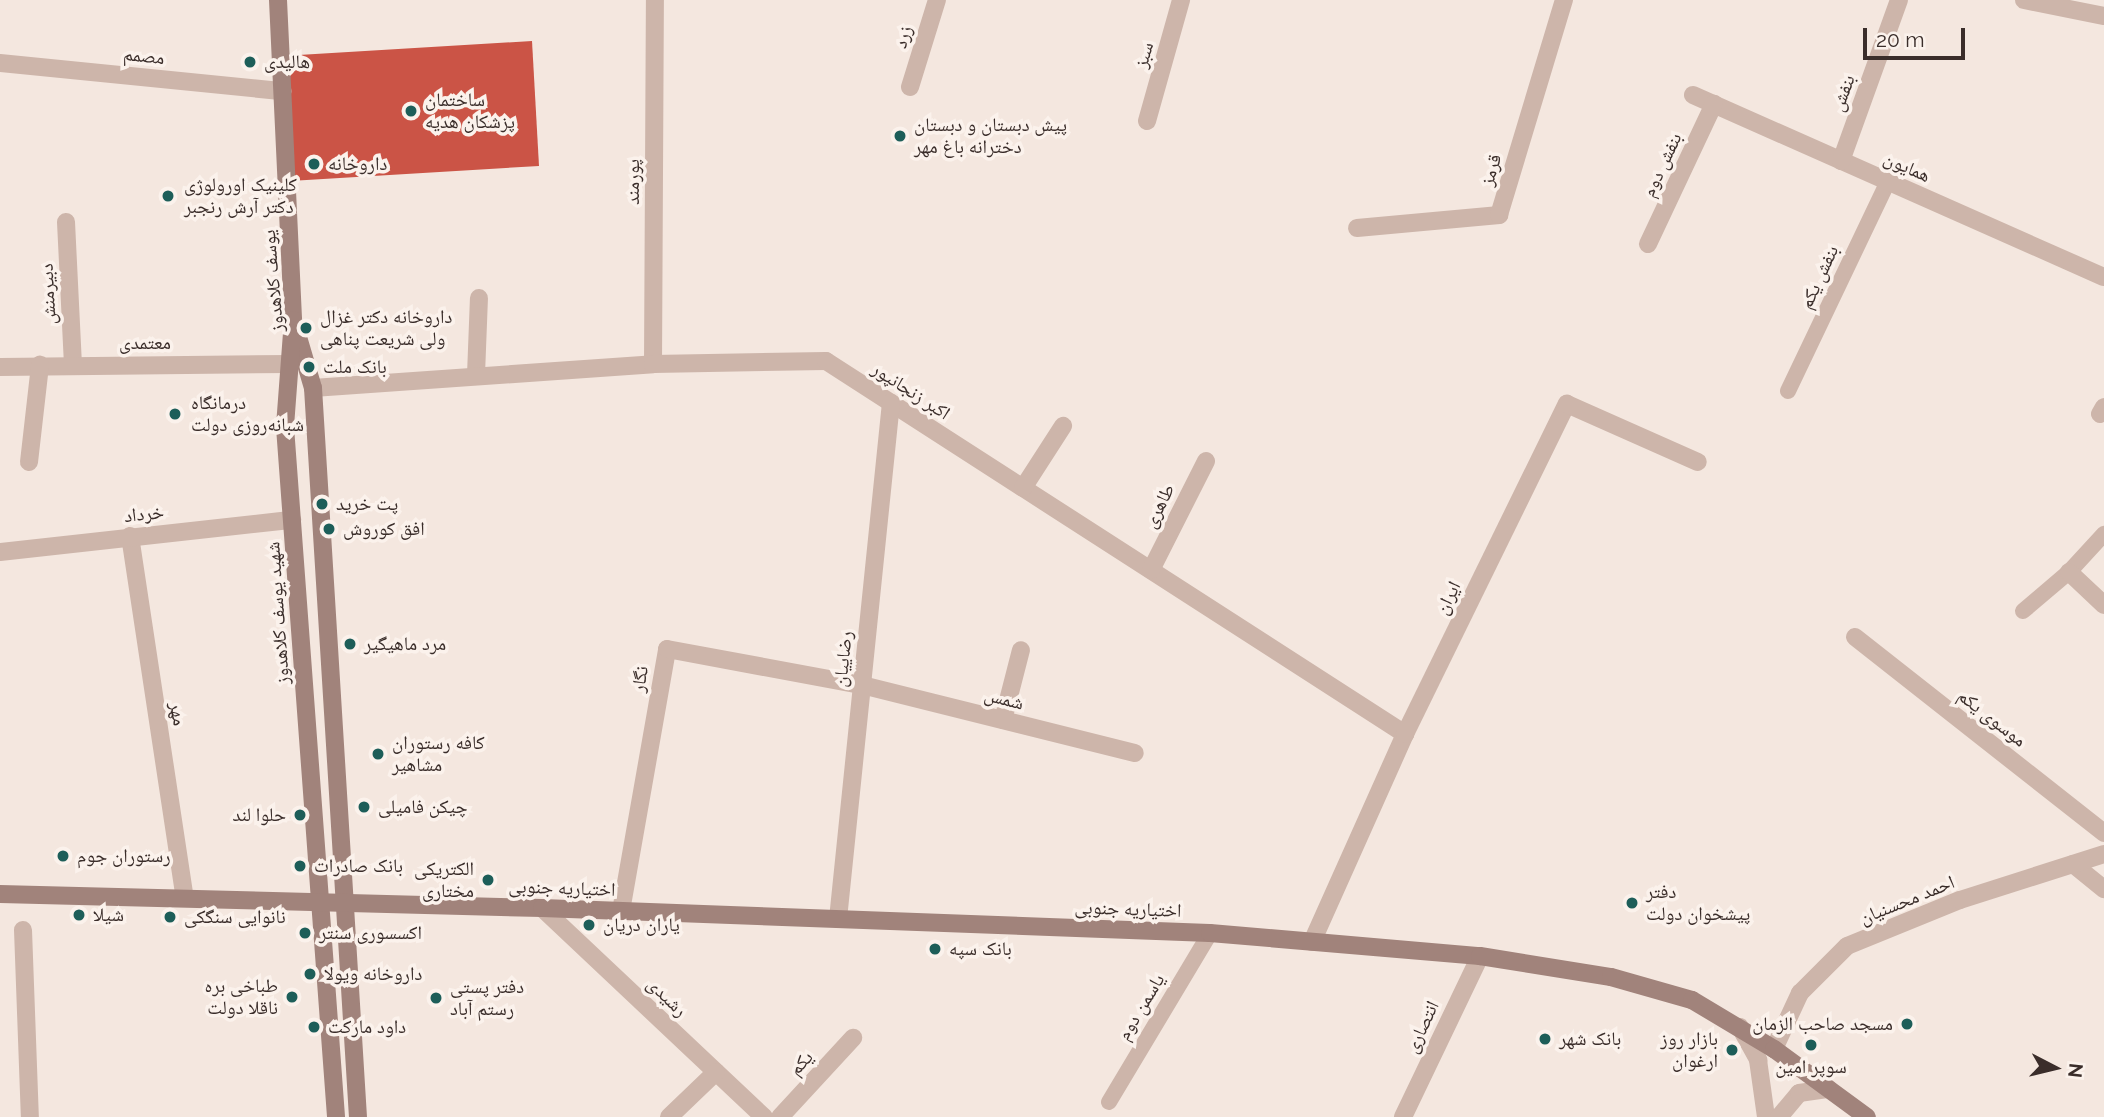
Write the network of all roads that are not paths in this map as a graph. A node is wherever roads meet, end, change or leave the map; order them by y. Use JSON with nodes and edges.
{"nodes":[{"id":1,"x":278,"y":0,"type":"edge"},
{"id":2,"x":654,"y":0,"type":"edge"},
{"id":3,"x":936,"y":0,"type":"edge"},
{"id":4,"x":1181,"y":0,"type":"edge"},
{"id":5,"x":1564,"y":0,"type":"edge"},
{"id":6,"x":1899,"y":0,"type":"edge"},
{"id":7,"x":2024,"y":0,"type":"edge"},
{"id":8,"x":2104,"y":16,"type":"edge"},
{"id":9,"x":0,"y":63,"type":"edge"},
{"id":10,"x":910,"y":87,"type":"dead end"},
{"id":11,"x":283,"y":92,"type":"junction"},
{"id":12,"x":1693,"y":95,"type":"dead end"},
{"id":13,"x":1714,"y":104,"type":"junction"},
{"id":14,"x":1147,"y":121,"type":"dead end"},
{"id":15,"x":1842,"y":161,"type":"junction"},
{"id":16,"x":1888,"y":181,"type":"junction"},
{"id":17,"x":66,"y":222,"type":"dead end"},
{"id":18,"x":1357,"y":228,"type":"dead end"},
{"id":19,"x":1648,"y":244,"type":"dead end"},
{"id":20,"x":2104,"y":277,"type":"edge"},
{"id":21,"x":479,"y":298,"type":"dead end"},
{"id":22,"x":293,"y":320,"type":"junction"},
{"id":23,"x":73,"y":364,"type":"junction"},
{"id":24,"x":290,"y":364,"type":"junction"},
{"id":25,"x":653,"y":364,"type":"junction"},
{"id":26,"x":40,"y":365,"type":"junction"},
{"id":27,"x":0,"y":367,"type":"edge"},
{"id":28,"x":476,"y":375,"type":"junction"},
{"id":29,"x":313,"y":388,"type":"junction"},
{"id":30,"x":1788,"y":391,"type":"dead end"},
{"id":31,"x":891,"y":403,"type":"junction"},
{"id":32,"x":1063,"y":426,"type":"dead end"},
{"id":33,"x":1206,"y":461,"type":"dead end"},
{"id":34,"x":29,"y":462,"type":"dead end"},
{"id":35,"x":1698,"y":462,"type":"dead end"},
{"id":36,"x":1023,"y":488,"type":"junction"},
{"id":37,"x":292,"y":520,"type":"junction"},
{"id":38,"x":2104,"y":534,"type":"edge"},
{"id":39,"x":130,"y":536,"type":"junction"},
{"id":40,"x":0,"y":552,"type":"edge"},
{"id":41,"x":1151,"y":570,"type":"junction"},
{"id":42,"x":2069,"y":572,"type":"junction"},
{"id":43,"x":2104,"y":605,"type":"edge"},
{"id":44,"x":2023,"y":611,"type":"dead end"},
{"id":45,"x":1855,"y":637,"type":"dead end"},
{"id":46,"x":1020,"y":650,"type":"dead end"},
{"id":47,"x":862,"y":685,"type":"junction"},
{"id":48,"x":1003,"y":720,"type":"junction"},
{"id":49,"x":1405,"y":734,"type":"junction"},
{"id":50,"x":1135,"y":753,"type":"dead end"},
{"id":51,"x":2104,"y":833,"type":"edge"},
{"id":52,"x":2104,"y":853,"type":"edge"},
{"id":53,"x":2073,"y":864,"type":"junction"},
{"id":54,"x":2104,"y":889,"type":"edge"},
{"id":55,"x":0,"y":894,"type":"edge"},
{"id":56,"x":185,"y":898,"type":"junction"},
{"id":57,"x":319,"y":904,"type":"junction"},
{"id":58,"x":348,"y":905,"type":"junction"},
{"id":59,"x":542,"y":908,"type":"junction"},
{"id":60,"x":621,"y":911,"type":"junction"},
{"id":61,"x":838,"y":919,"type":"junction"},
{"id":62,"x":23,"y":930,"type":"dead end"},
{"id":63,"x":1210,"y":933,"type":"junction"},
{"id":64,"x":1312,"y":942,"type":"junction"},
{"id":65,"x":1480,"y":956,"type":"junction"},
{"id":66,"x":1740,"y":1027,"type":"junction"},
{"id":67,"x":853,"y":1038,"type":"dead end"},
{"id":68,"x":1774,"y":1049,"type":"junction"},
{"id":69,"x":716,"y":1072,"type":"junction"},
{"id":70,"x":1829,"y":1089,"type":"junction"},
{"id":71,"x":1109,"y":1102,"type":"dead end"},
{"id":72,"x":30,"y":1117,"type":"edge"},
{"id":73,"x":336,"y":1117,"type":"edge"},
{"id":74,"x":358,"y":1117,"type":"edge"},
{"id":75,"x":670,"y":1117,"type":"edge"},
{"id":76,"x":764,"y":1117,"type":"edge"},
{"id":77,"x":780,"y":1117,"type":"edge"},
{"id":78,"x":1403,"y":1117,"type":"edge"},
{"id":79,"x":1766,"y":1117,"type":"edge"},
{"id":80,"x":1779,"y":1117,"type":"edge"},
{"id":81,"x":1867,"y":1117,"type":"edge"}],
"edges":[{"from":1,"to":11,"type":"main road","name":"یوسف کلاهدوز"},
{"from":2,"to":25,"type":"street","name":"پورمند"},
{"from":3,"to":10,"type":"street","name":"زرد"},
{"from":4,"to":14,"type":"street","name":"سبز"},
{"from":5,"to":18,"type":"street","name":"قرمز"},
{"from":6,"to":15,"type":"street","name":"بنفش"},
{"from":7,"to":8,"type":"street"},
{"from":9,"to":11,"type":"street","name":"مصمم"},
{"from":11,"to":22,"type":"main road","name":"یوسف کلاهدوز"},
{"from":12,"to":13,"type":"street","name":"همایون"},
{"from":13,"to":15,"type":"street","name":"همایون"},
{"from":13,"to":19,"type":"street","name":"بنفش دوم"},
{"from":15,"to":16,"type":"street","name":"همایون"},
{"from":16,"to":20,"type":"street","name":"همایون"},
{"from":16,"to":30,"type":"lane","name":"بنفش یکم"},
{"from":17,"to":23,"type":"street","name":"دبیرمنش"},
{"from":21,"to":28,"type":"street"},
{"from":22,"to":24,"type":"main road","name":"شهید یوسف کلاهدوز"},
{"from":22,"to":29,"type":"main road","name":"یوسف کلاهدوز"},
{"from":23,"to":24,"type":"street","name":"معتمدی"},
{"from":23,"to":26,"type":"street","name":"معتمدی"},
{"from":24,"to":37,"type":"main road","name":"شهید یوسف کلاهدوز"},
{"from":25,"to":28,"type":"street","name":"اکبر زنجانپور"},
{"from":25,"to":31,"type":"street","name":"اکبر زنجانپور"},
{"from":26,"to":27,"type":"street","name":"معتمدی"},
{"from":26,"to":34,"type":"street"},
{"from":28,"to":29,"type":"street","name":"اکبر زنجانپور"},
{"from":29,"to":58,"type":"main road"},
{"from":31,"to":36,"type":"street","name":"اکبر زنجانپور"},
{"from":31,"to":47,"type":"street","name":"رضاییان"},
{"from":32,"to":36,"type":"street"},
{"from":33,"to":41,"type":"street","name":"طاهری"},
{"from":35,"to":49,"type":"street","name":"ایران"},
{"from":36,"to":41,"type":"street","name":"اکبر زنجانپور"},
{"from":37,"to":39,"type":"street","name":"خرداد"},
{"from":37,"to":57,"type":"main road","name":"شهید یوسف کلاهدوز"},
{"from":38,"to":42,"type":"lane"},
{"from":39,"to":40,"type":"street","name":"خرداد"},
{"from":39,"to":56,"type":"street","name":"مهر"},
{"from":41,"to":49,"type":"street","name":"اکبر زنجانپور"},
{"from":42,"to":43,"type":"street"},
{"from":42,"to":44,"type":"lane"},
{"from":45,"to":51,"type":"street","name":"موسوی یکم"},
{"from":46,"to":48,"type":"street"},
{"from":47,"to":48,"type":"street","name":"شمس"},
{"from":47,"to":60,"type":"street","name":"نگار"},
{"from":47,"to":61,"type":"street","name":"رضاییان"},
{"from":48,"to":50,"type":"street","name":"شمس"},
{"from":49,"to":64,"type":"street","name":"ایران"},
{"from":52,"to":53,"type":"street","name":"احمد محسنیان"},
{"from":53,"to":54,"type":"street"},
{"from":53,"to":68,"type":"street","name":"احمد محسنیان"},
{"from":55,"to":56,"type":"main road"},
{"from":56,"to":57,"type":"main road"},
{"from":57,"to":58,"type":"main road","name":"اختیاریه جنوبی"},
{"from":57,"to":73,"type":"main road"},
{"from":58,"to":59,"type":"main road","name":"اختیاریه جنوبی"},
{"from":58,"to":74,"type":"main road"},
{"from":59,"to":60,"type":"main road","name":"اختیاریه جنوبی"},
{"from":59,"to":69,"type":"street","name":"رشیدی"},
{"from":60,"to":61,"type":"main road","name":"اختیاریه جنوبی"},
{"from":61,"to":63,"type":"main road","name":"اختیاریه جنوبی"},
{"from":62,"to":72,"type":"street"},
{"from":63,"to":64,"type":"main road","name":"اختیاریه جنوبی"},
{"from":63,"to":71,"type":"lane","name":"یاسمن دوم"},
{"from":64,"to":65,"type":"main road","name":"اختیاریه جنوبی"},
{"from":65,"to":66,"type":"main road","name":"اختیاریه جنوبی"},
{"from":65,"to":78,"type":"street","name":"انتصاری"},
{"from":66,"to":68,"type":"main road","name":"اختیاریه جنوبی"},
{"from":66,"to":79,"type":"street"},
{"from":67,"to":77,"type":"street","name":"یکم"},
{"from":68,"to":70,"type":"main road","name":"اختیاریه جنوبی"},
{"from":69,"to":75,"type":"street"},
{"from":69,"to":76,"type":"street","name":"رشیدی"},
{"from":70,"to":80,"type":"street"},
{"from":70,"to":81,"type":"main road","name":"اختیاریه جنوبی"}]}
